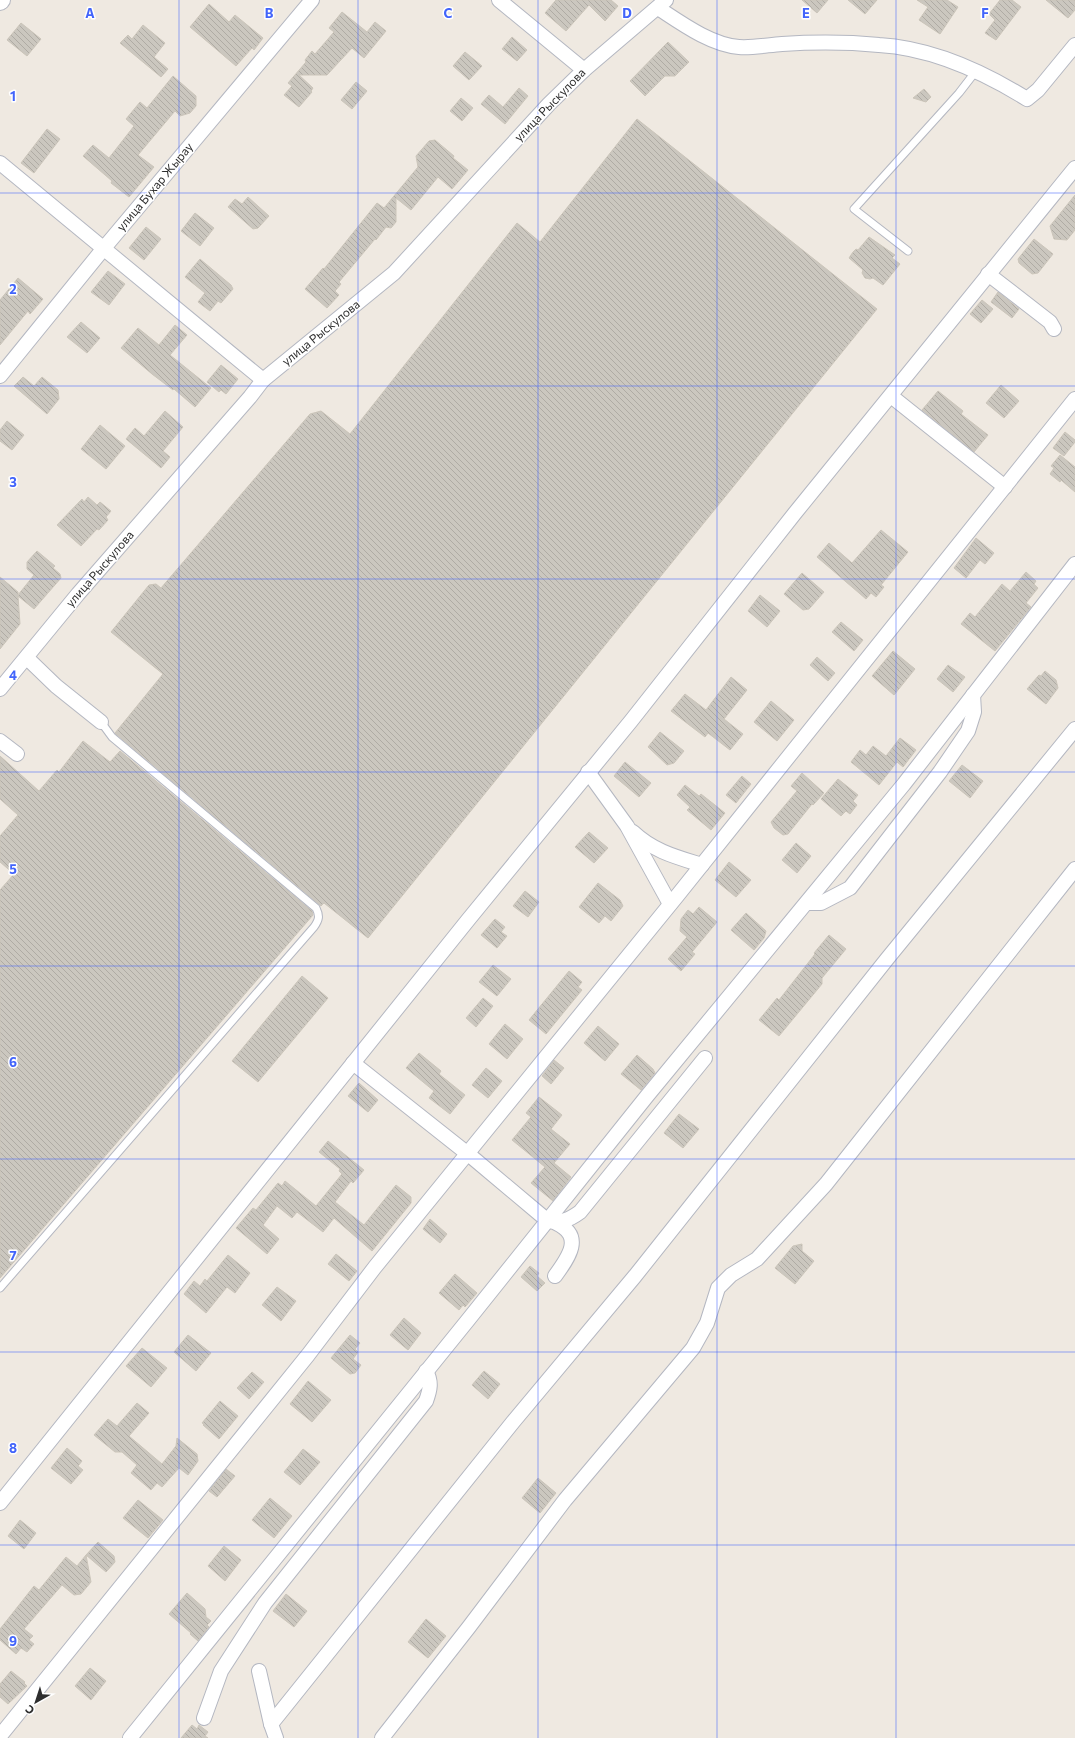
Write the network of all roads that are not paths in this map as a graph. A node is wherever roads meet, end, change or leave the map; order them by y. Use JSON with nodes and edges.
{"nodes":[{"id":1,"x":312,"y":0,"type":"edge"},
{"id":2,"x":499,"y":0,"type":"edge"},
{"id":3,"x":662,"y":4,"type":"edge"},
{"id":4,"x":1075,"y":45,"type":"edge"},
{"id":5,"x":584,"y":70,"type":"junction"},
{"id":6,"x":976,"y":72,"type":"junction"},
{"id":7,"x":0,"y":163,"type":"edge"},
{"id":8,"x":1075,"y":168,"type":"edge"},
{"id":9,"x":104,"y":248,"type":"junction"},
{"id":10,"x":908,"y":251,"type":"dead end"},
{"id":11,"x":988,"y":274,"type":"junction"},
{"id":12,"x":1054,"y":329,"type":"dead end"},
{"id":13,"x":0,"y":376,"type":"edge"},
{"id":14,"x":263,"y":380,"type":"junction"},
{"id":15,"x":891,"y":396,"type":"junction"},
{"id":16,"x":1075,"y":399,"type":"edge"},
{"id":17,"x":1005,"y":487,"type":"junction"},
{"id":18,"x":1075,"y":564,"type":"edge"},
{"id":19,"x":27,"y":658,"type":"junction"},
{"id":20,"x":0,"y":690,"type":"edge"},
{"id":21,"x":973,"y":695,"type":"junction"},
{"id":22,"x":101,"y":722,"type":"joint"},
{"id":23,"x":1075,"y":729,"type":"edge"},
{"id":24,"x":0,"y":741,"type":"edge"},
{"id":25,"x":17,"y":754,"type":"dead end"},
{"id":26,"x":588,"y":772,"type":"junction"},
{"id":27,"x":627,"y":826,"type":"junction"},
{"id":28,"x":702,"y":865,"type":"junction"},
{"id":29,"x":1075,"y":870,"type":"edge"},
{"id":30,"x":807,"y":903,"type":"junction"},
{"id":31,"x":670,"y":904,"type":"junction"},
{"id":32,"x":705,"y":1058,"type":"dead end"},
{"id":33,"x":353,"y":1063,"type":"junction"},
{"id":34,"x":467,"y":1154,"type":"junction"},
{"id":35,"x":552,"y":1222,"type":"junction"},
{"id":36,"x":555,"y":1276,"type":"dead end"},
{"id":37,"x":0,"y":1288,"type":"edge"},
{"id":38,"x":426,"y":1371,"type":"junction"},
{"id":39,"x":0,"y":1503,"type":"edge"},
{"id":40,"x":260,"y":1671,"type":"dead end"},
{"id":41,"x":204,"y":1718,"type":"dead end"},
{"id":42,"x":271,"y":1724,"type":"junction"},
{"id":43,"x":0,"y":1736,"type":"edge"},
{"id":44,"x":130,"y":1738,"type":"edge"},
{"id":45,"x":276,"y":1738,"type":"edge"},
{"id":46,"x":382,"y":1738,"type":"edge"}],
"edges":[{"from":1,"to":9,"type":"street","name":"улица Бухар Жырау"},
{"from":2,"to":5,"type":"street"},
{"from":3,"to":5,"type":"street","name":"улица Рыскулова"},
{"from":3,"to":6,"type":"street"},
{"from":4,"to":6,"type":"street"},
{"from":5,"to":14,"type":"street","name":"улица Рыскулова"},
{"from":6,"to":10,"type":"lane"},
{"from":7,"to":9,"type":"street"},
{"from":8,"to":11,"type":"street"},
{"from":9,"to":13,"type":"street","name":"улица Бухар Жырау"},
{"from":9,"to":14,"type":"street"},
{"from":11,"to":12,"type":"street"},
{"from":11,"to":15,"type":"street"},
{"from":14,"to":19,"type":"street","name":"улица Рыскулова"},
{"from":15,"to":17,"type":"street"},
{"from":15,"to":26,"type":"street"},
{"from":16,"to":17,"type":"street"},
{"from":17,"to":28,"type":"street"},
{"from":18,"to":21,"type":"street"},
{"from":19,"to":20,"type":"street","name":"улица Рыскулова"},
{"from":19,"to":22,"type":"street"},
{"from":21,"to":30,"type":"street"},
{"from":21,"to":30,"type":"street"},
{"from":22,"to":37,"type":"lane"},
{"from":23,"to":42,"type":"street"},
{"from":24,"to":25,"type":"street"},
{"from":26,"to":27,"type":"street"},
{"from":26,"to":33,"type":"street"},
{"from":27,"to":28,"type":"street"},
{"from":27,"to":31,"type":"street"},
{"from":28,"to":31,"type":"street"},
{"from":29,"to":46,"type":"street"},
{"from":30,"to":35,"type":"street"},
{"from":31,"to":34,"type":"street"},
{"from":32,"to":35,"type":"street"},
{"from":33,"to":34,"type":"street"},
{"from":33,"to":39,"type":"street"},
{"from":34,"to":35,"type":"street"},
{"from":34,"to":43,"type":"street"},
{"from":35,"to":36,"type":"street"},
{"from":35,"to":38,"type":"street"},
{"from":38,"to":41,"type":"street"},
{"from":38,"to":44,"type":"street"},
{"from":40,"to":42,"type":"street"},
{"from":42,"to":45,"type":"street"}]}
